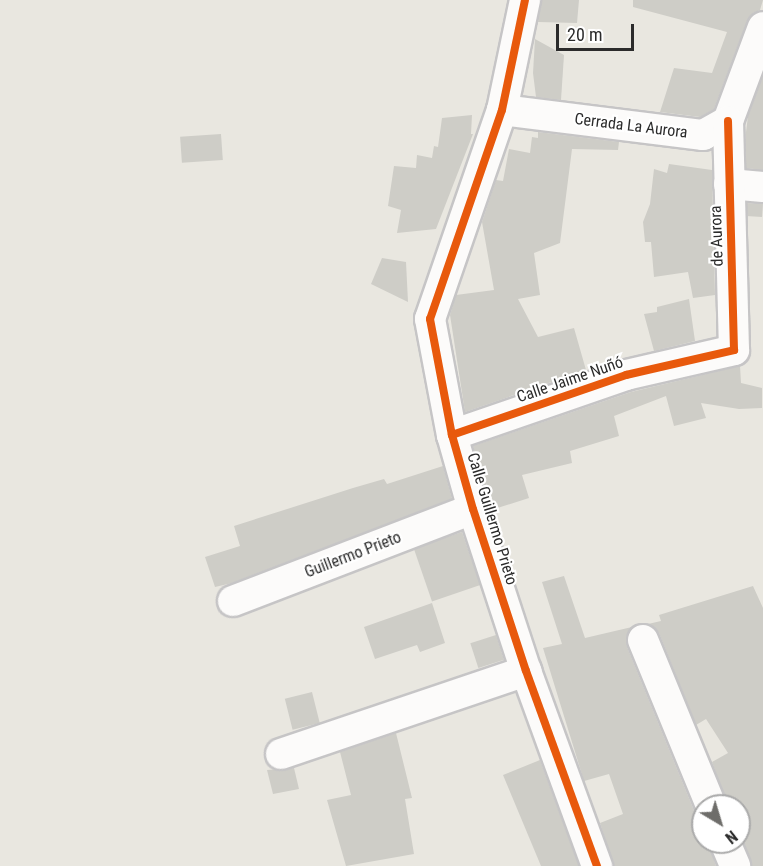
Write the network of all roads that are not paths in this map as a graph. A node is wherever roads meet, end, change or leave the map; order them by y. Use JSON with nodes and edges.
{"nodes":[{"id":1,"x":525,"y":0,"type":"edge"},
{"id":2,"x":763,"y":27,"type":"edge"},
{"id":3,"x":502,"y":110,"type":"junction"},
{"id":4,"x":728,"y":121,"type":"junction"},
{"id":5,"x":729,"y":184,"type":"junction"},
{"id":6,"x":763,"y":187,"type":"edge"},
{"id":7,"x":734,"y":350,"type":"joint"},
{"id":8,"x":452,"y":435,"type":"junction"},
{"id":9,"x":474,"y":509,"type":"junction"},
{"id":10,"x":233,"y":601,"type":"dead end"},
{"id":11,"x":643,"y":640,"type":"dead end"},
{"id":12,"x":526,"y":671,"type":"junction"},
{"id":13,"x":281,"y":754,"type":"dead end"},
{"id":14,"x":706,"y":794,"type":"edge"},
{"id":15,"x":597,"y":866,"type":"edge"}],
"edges":[{"from":1,"to":3,"type":"street","name":"Calle Guillermo Prieto"},
{"from":2,"to":4,"type":"street"},
{"from":3,"to":4,"type":"street","name":"Cerrada La Aurora"},
{"from":3,"to":8,"type":"street","name":"Calle Guillermo Prieto"},
{"from":4,"to":5,"type":"street","name":"de Aurora"},
{"from":5,"to":6,"type":"street"},
{"from":5,"to":7,"type":"street","name":"de Aurora"},
{"from":7,"to":8,"type":"street","name":"Calle Jaime Nuñó"},
{"from":8,"to":9,"type":"street","name":"Calle Guillermo Prieto"},
{"from":9,"to":10,"type":"street","name":"Guillermo Prieto"},
{"from":9,"to":12,"type":"street","name":"Calle Guillermo Prieto"},
{"from":11,"to":14,"type":"street"},
{"from":12,"to":13,"type":"street"},
{"from":12,"to":15,"type":"street","name":"Calle Guillermo Prieto"}]}
